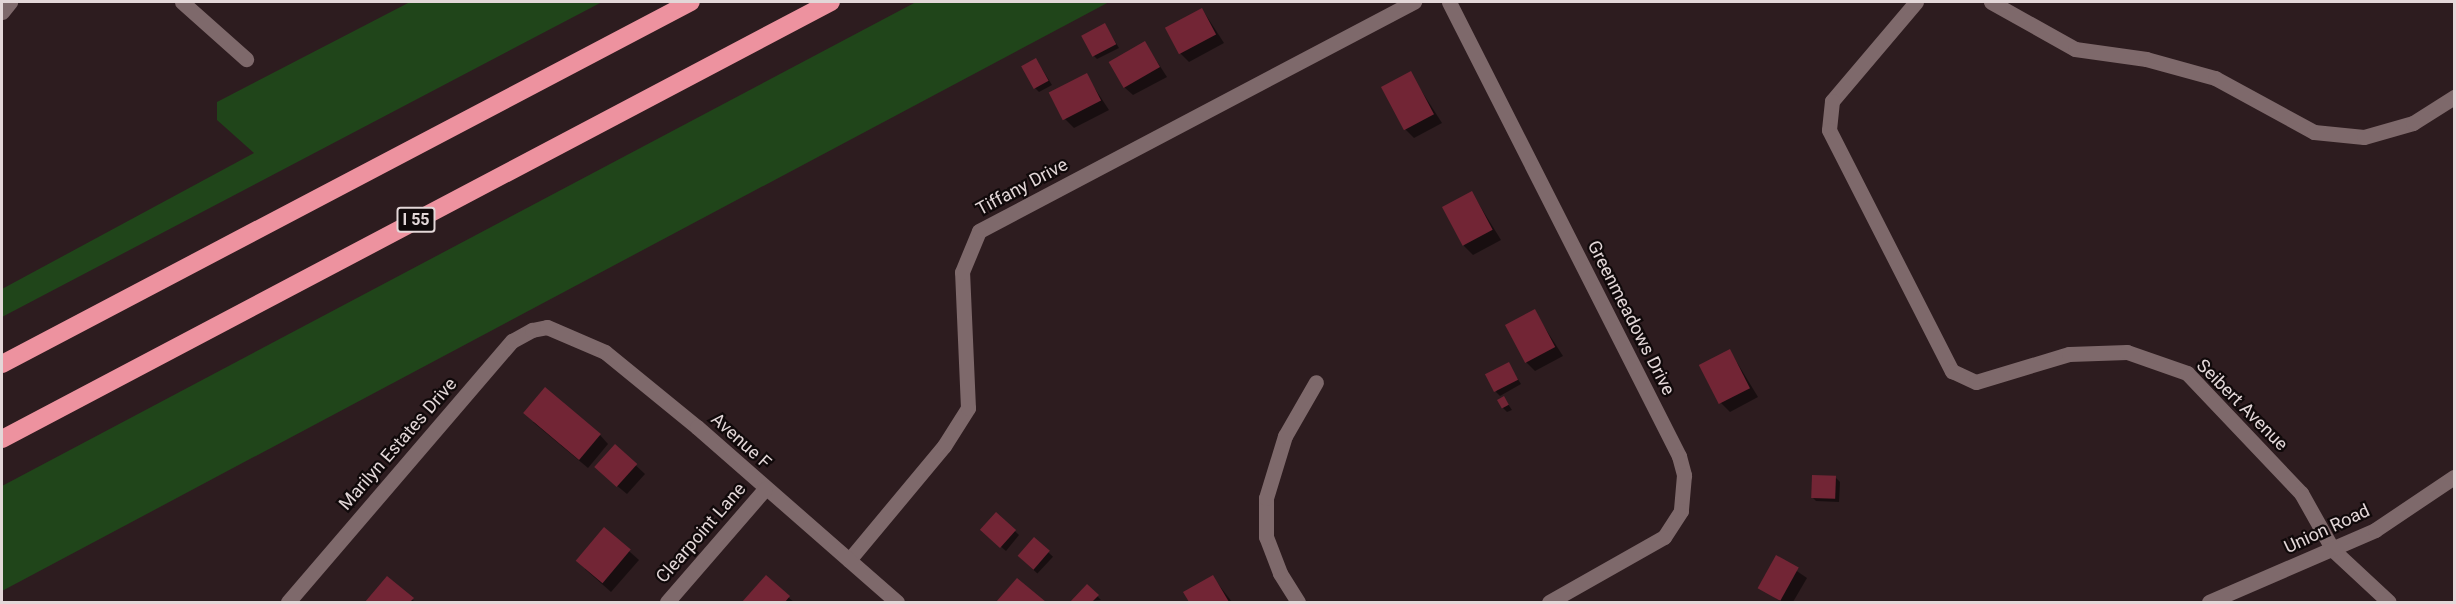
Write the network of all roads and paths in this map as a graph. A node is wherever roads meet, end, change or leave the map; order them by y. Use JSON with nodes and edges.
{"nodes":[{"id":1,"x":10,"y":2,"type":"edge"},
{"id":2,"x":182,"y":2,"type":"edge"},
{"id":3,"x":691,"y":2,"type":"edge"},
{"id":4,"x":831,"y":2,"type":"edge"},
{"id":5,"x":1414,"y":2,"type":"edge"},
{"id":6,"x":1449,"y":2,"type":"edge"},
{"id":7,"x":1916,"y":2,"type":"edge"},
{"id":8,"x":1991,"y":2,"type":"edge"},
{"id":9,"x":2,"y":12,"type":"edge"},
{"id":10,"x":246,"y":59,"type":"dead end"},
{"id":11,"x":2454,"y":97,"type":"edge"},
{"id":12,"x":547,"y":327,"type":"joint"},
{"id":13,"x":2,"y":364,"type":"edge"},
{"id":14,"x":1316,"y":382,"type":"dead end"},
{"id":15,"x":2,"y":439,"type":"edge"},
{"id":16,"x":2454,"y":477,"type":"edge"},
{"id":17,"x":765,"y":489,"type":"junction"},
{"id":18,"x":2333,"y":550,"type":"junction"},
{"id":19,"x":849,"y":561,"type":"junction"},
{"id":20,"x":288,"y":603,"type":"edge"},
{"id":21,"x":667,"y":603,"type":"edge"},
{"id":22,"x":897,"y":603,"type":"edge"},
{"id":23,"x":1298,"y":603,"type":"edge"},
{"id":24,"x":1549,"y":603,"type":"edge"},
{"id":25,"x":2209,"y":603,"type":"edge"},
{"id":26,"x":2389,"y":603,"type":"edge"}],
"edges":[{"from":1,"to":9,"type":"street"},
{"from":2,"to":10,"type":"street"},
{"from":3,"to":13,"type":"highway"},
{"from":4,"to":15,"type":"highway","number":"I 55"},
{"from":5,"to":19,"type":"street","name":"Tiffany Drive"},
{"from":6,"to":24,"type":"street","name":"Greenmeadows Drive"},
{"from":7,"to":18,"type":"street","name":"Seibert Avenue"},
{"from":8,"to":11,"type":"street"},
{"from":12,"to":17,"type":"street","name":"Avenue F"},
{"from":12,"to":20,"type":"street","name":"Marilyn Estates Drive"},
{"from":14,"to":23,"type":"street"},
{"from":16,"to":18,"type":"street","name":"Union Road"},
{"from":17,"to":19,"type":"street","name":"Avenue F"},
{"from":17,"to":21,"type":"street","name":"Clearpoint Lane"},
{"from":18,"to":25,"type":"street","name":"Union Road"},
{"from":18,"to":26,"type":"street","name":"Seibert Avenue"},
{"from":19,"to":22,"type":"street","name":"Avenue F"}]}
